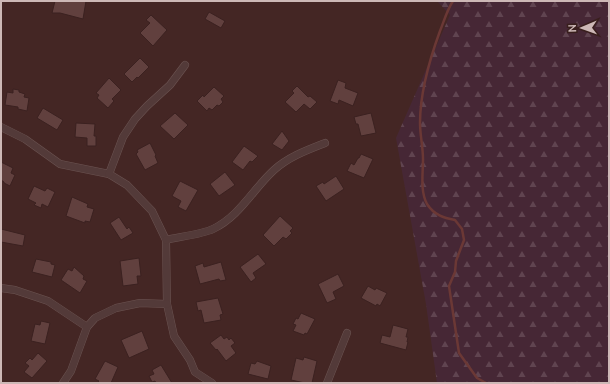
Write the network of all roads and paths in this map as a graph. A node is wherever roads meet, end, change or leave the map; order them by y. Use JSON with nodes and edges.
{"nodes":[{"id":1,"x":185,"y":64,"type":"dead end"},
{"id":2,"x":1,"y":127,"type":"edge"},
{"id":3,"x":325,"y":143,"type":"dead end"},
{"id":4,"x":109,"y":174,"type":"junction"},
{"id":5,"x":166,"y":240,"type":"junction"},
{"id":6,"x":1,"y":288,"type":"edge"},
{"id":7,"x":167,"y":304,"type":"junction"},
{"id":8,"x":87,"y":327,"type":"junction"},
{"id":9,"x":347,"y":333,"type":"dead end"},
{"id":10,"x":64,"y":383,"type":"edge"},
{"id":11,"x":212,"y":383,"type":"edge"},
{"id":12,"x":327,"y":383,"type":"edge"}],
"edges":[{"from":1,"to":4,"type":"street"},
{"from":2,"to":4,"type":"street"},
{"from":3,"to":5,"type":"street"},
{"from":4,"to":5,"type":"street"},
{"from":5,"to":7,"type":"street"},
{"from":6,"to":8,"type":"street"},
{"from":7,"to":8,"type":"street"},
{"from":7,"to":11,"type":"street"},
{"from":8,"to":10,"type":"street"},
{"from":9,"to":12,"type":"street"}]}
